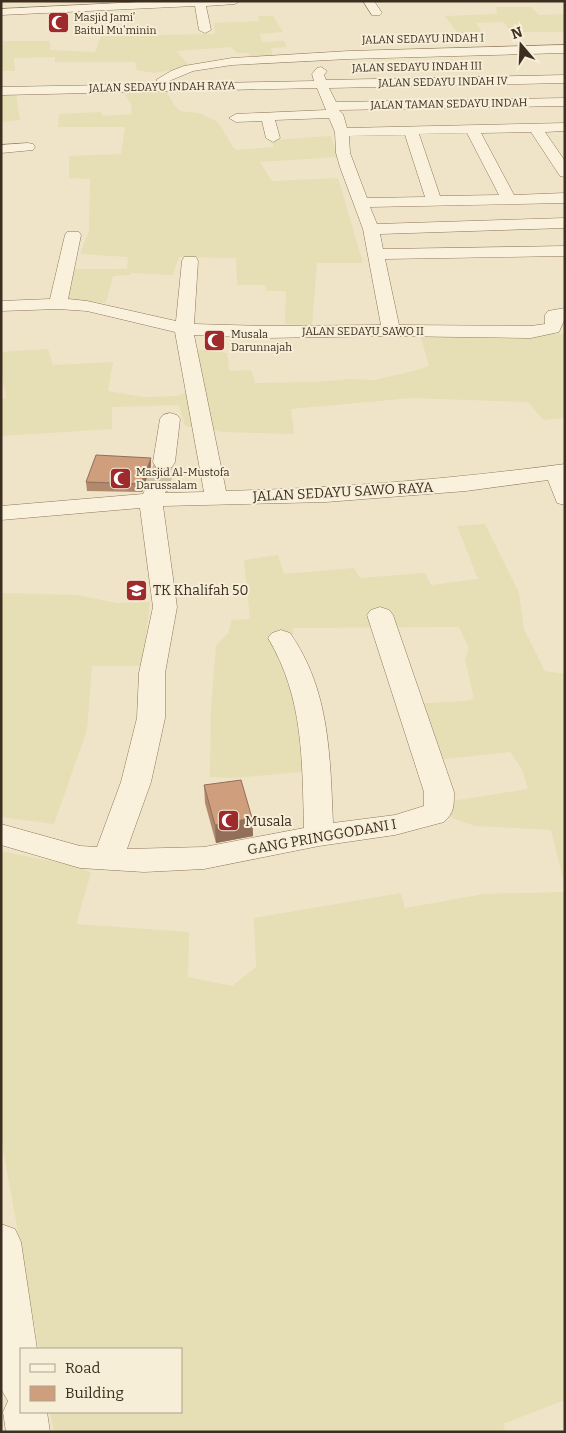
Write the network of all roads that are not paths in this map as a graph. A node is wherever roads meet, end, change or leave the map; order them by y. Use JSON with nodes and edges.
{"nodes":[{"id":1,"x":235,"y":1,"type":"edge"},
{"id":2,"x":368,"y":1,"type":"edge"},
{"id":3,"x":217,"y":2,"type":"edge"},
{"id":4,"x":200,"y":3,"type":"junction"},
{"id":5,"x":1,"y":12,"type":"edge"},
{"id":6,"x":376,"y":13,"type":"dead end"},
{"id":7,"x":205,"y":30,"type":"dead end"},
{"id":8,"x":528,"y":36,"type":"dead end"},
{"id":9,"x":341,"y":41,"type":"dead end"},
{"id":10,"x":565,"y":49,"type":"edge"},
{"id":11,"x":538,"y":50,"type":"junction"},
{"id":12,"x":348,"y":54,"type":"junction"},
{"id":13,"x":564,"y":81,"type":"edge"},
{"id":14,"x":322,"y":86,"type":"junction"},
{"id":15,"x":151,"y":87,"type":"junction"},
{"id":16,"x":1,"y":90,"type":"edge"},
{"id":17,"x":565,"y":102,"type":"edge"},
{"id":18,"x":334,"y":110,"type":"junction"},
{"id":19,"x":267,"y":116,"type":"junction"},
{"id":20,"x":236,"y":118,"type":"dead end"},
{"id":21,"x":565,"y":127,"type":"edge"},
{"id":22,"x":536,"y":128,"type":"junction"},
{"id":23,"x":472,"y":129,"type":"junction"},
{"id":24,"x":410,"y":130,"type":"junction"},
{"id":25,"x":342,"y":132,"type":"junction"},
{"id":26,"x":273,"y":138,"type":"dead end"},
{"id":27,"x":28,"y":147,"type":"dead end"},
{"id":28,"x":1,"y":150,"type":"edge"},
{"id":29,"x":565,"y":173,"type":"edge"},
{"id":30,"x":565,"y":198,"type":"edge"},
{"id":31,"x":509,"y":200,"type":"junction"},
{"id":32,"x":434,"y":202,"type":"junction"},
{"id":33,"x":362,"y":203,"type":"junction"},
{"id":34,"x":565,"y":223,"type":"edge"},
{"id":35,"x":371,"y":229,"type":"junction"},
{"id":36,"x":72,"y":235,"type":"dead end"},
{"id":37,"x":565,"y":250,"type":"edge"},
{"id":38,"x":377,"y":254,"type":"junction"},
{"id":39,"x":190,"y":261,"type":"dead end"},
{"id":40,"x":58,"y":304,"type":"junction"},
{"id":41,"x":1,"y":306,"type":"edge"},
{"id":42,"x":565,"y":313,"type":"edge"},
{"id":43,"x":184,"y":328,"type":"junction"},
{"id":44,"x":391,"y":330,"type":"junction"},
{"id":45,"x":170,"y":419,"type":"dead end"},
{"id":46,"x":164,"y":462,"type":"tunnel mouth"},
{"id":47,"x":560,"y":472,"type":"edge"},
{"id":48,"x":153,"y":495,"type":"junction"},
{"id":49,"x":216,"y":498,"type":"junction"},
{"id":50,"x":565,"y":498,"type":"edge"},
{"id":51,"x":1,"y":513,"type":"edge"},
{"id":52,"x":380,"y":615,"type":"dead end"},
{"id":53,"x":282,"y":638,"type":"dead end"},
{"id":54,"x":1,"y":834,"type":"edge"},
{"id":55,"x":319,"y":836,"type":"junction"},
{"id":56,"x":108,"y":858,"type":"junction"},
{"id":57,"x":1,"y":1242,"type":"edge"},
{"id":58,"x":20,"y":1379,"type":"edge"},
{"id":59,"x":25,"y":1413,"type":"edge"},
{"id":60,"x":28,"y":1432,"type":"edge"}],
"edges":[{"from":1,"to":3,"type":"street"},
{"from":2,"to":6,"type":"street"},
{"from":3,"to":4,"type":"street"},
{"from":4,"to":5,"type":"street"},
{"from":4,"to":7,"type":"street"},
{"from":8,"to":11,"type":"street"},
{"from":9,"to":12,"type":"street"},
{"from":10,"to":11,"type":"street"},
{"from":11,"to":12,"type":"street"},
{"from":11,"to":13,"type":"street"},
{"from":12,"to":14,"type":"street"},
{"from":12,"to":15,"type":"street"},
{"from":13,"to":14,"type":"street","name":"JALAN SEDAYU INDAH IV"},
{"from":14,"to":15,"type":"street","name":"JALAN SEDAYU INDAH RAYA"},
{"from":14,"to":18,"type":"street"},
{"from":15,"to":16,"type":"street","name":"JALAN SEDAYU INDAH RAYA"},
{"from":17,"to":18,"type":"street","name":"JALAN TAMAN SEDAYU INDAH"},
{"from":18,"to":19,"type":"street","name":"JALAN TAMAN SEDAYU INDAH"},
{"from":18,"to":25,"type":"street"},
{"from":19,"to":20,"type":"street","name":"JALAN TAMAN SEDAYU INDAH"},
{"from":19,"to":26,"type":"street"},
{"from":21,"to":22,"type":"street"},
{"from":22,"to":23,"type":"street"},
{"from":22,"to":29,"type":"street"},
{"from":23,"to":24,"type":"street"},
{"from":23,"to":31,"type":"street"},
{"from":24,"to":25,"type":"street"},
{"from":24,"to":32,"type":"street"},
{"from":25,"to":33,"type":"street"},
{"from":27,"to":28,"type":"street"},
{"from":30,"to":31,"type":"street"},
{"from":31,"to":32,"type":"street"},
{"from":32,"to":33,"type":"street"},
{"from":33,"to":35,"type":"street"},
{"from":34,"to":35,"type":"street"},
{"from":35,"to":38,"type":"street"},
{"from":36,"to":40,"type":"street"},
{"from":37,"to":38,"type":"street"},
{"from":38,"to":44,"type":"street"},
{"from":39,"to":43,"type":"street"},
{"from":40,"to":41,"type":"street","name":"JALAN SEDAYU SAWO II"},
{"from":40,"to":43,"type":"street","name":"JALAN SEDAYU SAWO II"},
{"from":42,"to":44,"type":"street","name":"JALAN SEDAYU SAWO II"},
{"from":43,"to":44,"type":"street","name":"JALAN SEDAYU SAWO II"},
{"from":43,"to":49,"type":"street"},
{"from":45,"to":46,"type":"street"},
{"from":47,"to":49,"type":"street","name":"JALAN SEDAYU SAWO RAYA"},
{"from":47,"to":50,"type":"street"},
{"from":48,"to":49,"type":"street","name":"JALAN SEDAYU SAWO RAYA"},
{"from":48,"to":51,"type":"street","name":"JALAN SEDAYU SAWO RAYA"},
{"from":48,"to":56,"type":"street"},
{"from":52,"to":55,"type":"street","name":"GANG PRINGGODANI I"},
{"from":53,"to":55,"type":"street"},
{"from":54,"to":56,"type":"street","name":"GANG PRINGGODANI I"},
{"from":55,"to":56,"type":"street","name":"GANG PRINGGODANI I"},
{"from":57,"to":58,"type":"street"},
{"from":59,"to":60,"type":"street"}]}
